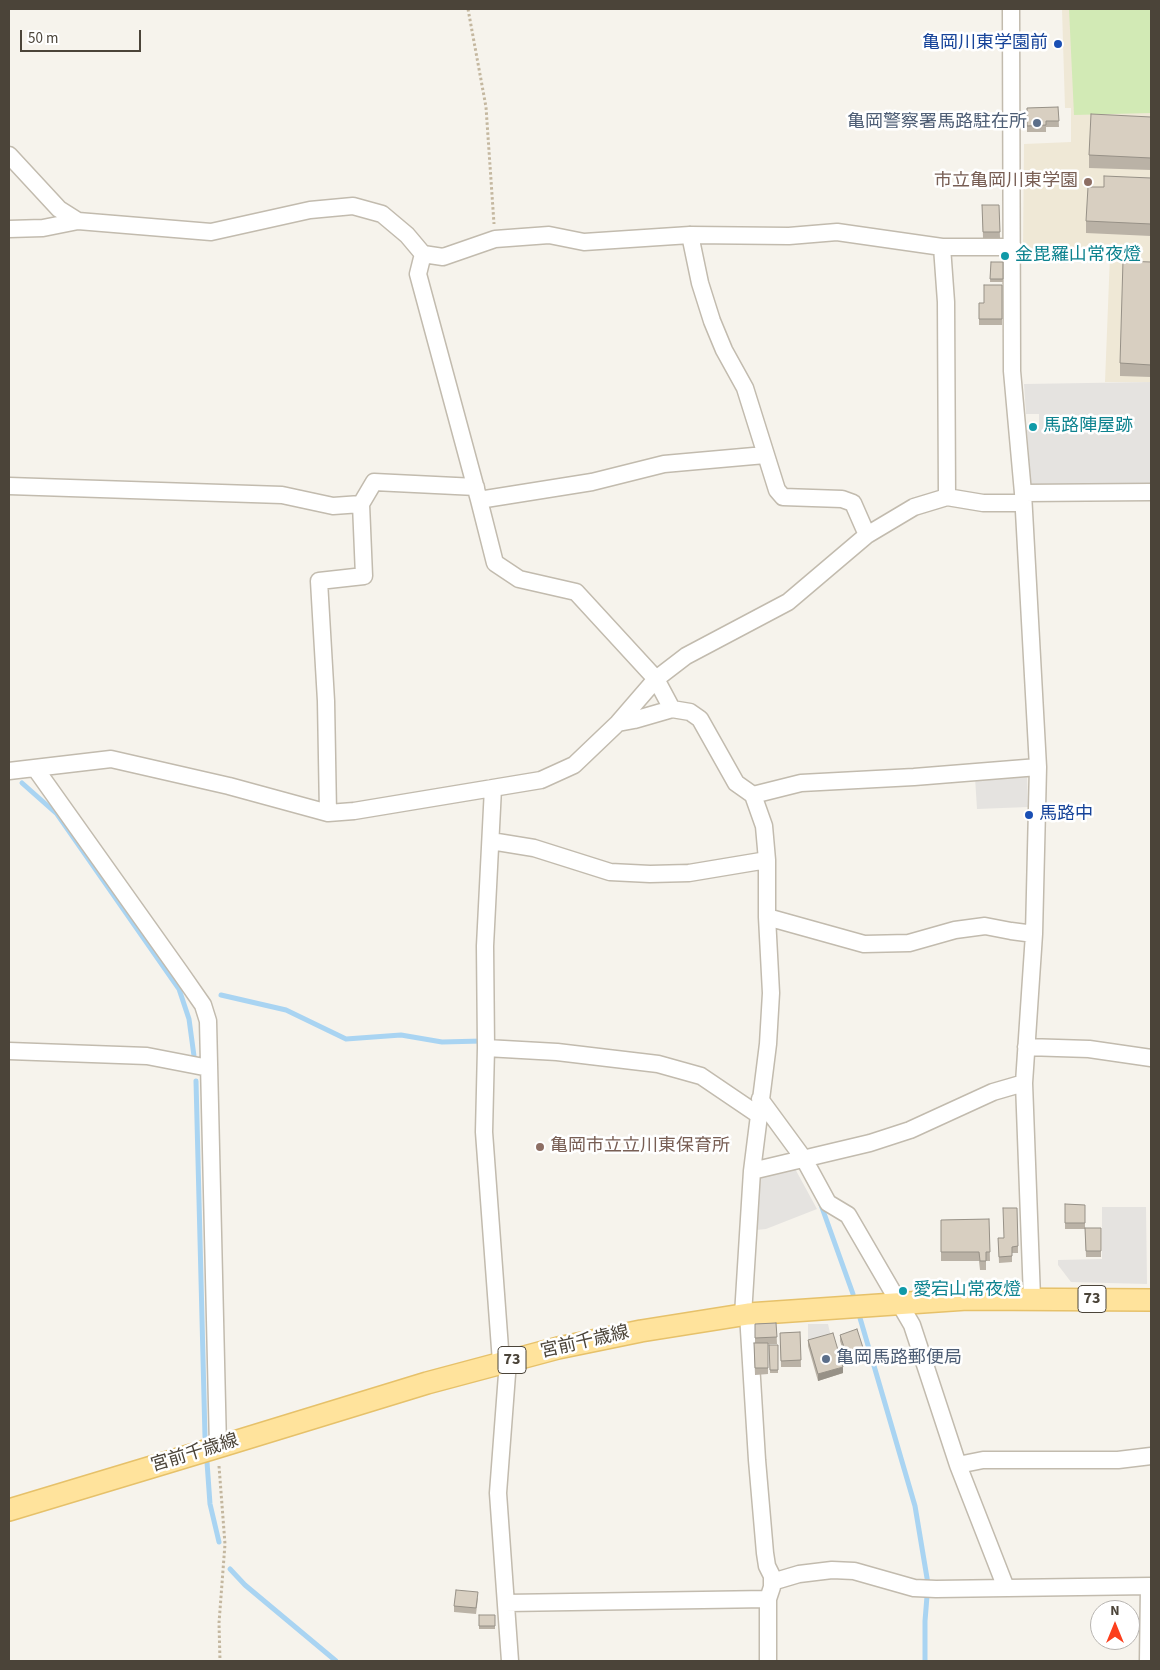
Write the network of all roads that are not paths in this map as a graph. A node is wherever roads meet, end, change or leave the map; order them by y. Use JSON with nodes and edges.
{"nodes":[{"id":1,"x":1012,"y":9,"type":"edge"},
{"id":2,"x":9,"y":155,"type":"edge"},
{"id":3,"x":78,"y":221,"type":"junction"},
{"id":4,"x":9,"y":229,"type":"edge"},
{"id":5,"x":690,"y":235,"type":"junction"},
{"id":6,"x":942,"y":247,"type":"junction"},
{"id":7,"x":1013,"y":247,"type":"junction"},
{"id":8,"x":423,"y":254,"type":"junction"},
{"id":9,"x":765,"y":455,"type":"junction"},
{"id":10,"x":9,"y":486,"type":"edge"},
{"id":11,"x":1151,"y":492,"type":"edge"},
{"id":12,"x":478,"y":493,"type":"junction"},
{"id":13,"x":947,"y":497,"type":"junction"},
{"id":14,"x":1023,"y":498,"type":"junction"},
{"id":15,"x":361,"y":504,"type":"junction"},
{"id":16,"x":867,"y":535,"type":"junction"},
{"id":17,"x":656,"y":679,"type":"junction"},
{"id":18,"x":672,"y":709,"type":"junction"},
{"id":19,"x":618,"y":723,"type":"junction"},
{"id":20,"x":1038,"y":767,"type":"junction"},
{"id":21,"x":35,"y":768,"type":"junction"},
{"id":22,"x":9,"y":771,"type":"edge"},
{"id":23,"x":493,"y":788,"type":"junction"},
{"id":24,"x":753,"y":795,"type":"junction"},
{"id":25,"x":328,"y":813,"type":"junction"},
{"id":26,"x":491,"y":841,"type":"junction"},
{"id":27,"x":767,"y":860,"type":"junction"},
{"id":28,"x":767,"y":917,"type":"junction"},
{"id":29,"x":1034,"y":934,"type":"junction"},
{"id":30,"x":1026,"y":1047,"type":"junction"},
{"id":31,"x":486,"y":1048,"type":"junction"},
{"id":32,"x":9,"y":1051,"type":"edge"},
{"id":33,"x":1151,"y":1058,"type":"edge"},
{"id":34,"x":209,"y":1068,"type":"junction"},
{"id":35,"x":1024,"y":1083,"type":"junction"},
{"id":36,"x":760,"y":1099,"type":"junction"},
{"id":37,"x":760,"y":1116,"type":"junction"},
{"id":38,"x":804,"y":1159,"type":"junction"},
{"id":39,"x":752,"y":1170,"type":"junction"},
{"id":40,"x":1032,"y":1298,"type":"junction"},
{"id":41,"x":1151,"y":1300,"type":"edge"},
{"id":42,"x":899,"y":1304,"type":"junction"},
{"id":43,"x":745,"y":1315,"type":"junction"},
{"id":44,"x":504,"y":1362,"type":"junction"},
{"id":45,"x":218,"y":1448,"type":"junction"},
{"id":46,"x":1151,"y":1456,"type":"edge"},
{"id":47,"x":958,"y":1465,"type":"junction"},
{"id":48,"x":9,"y":1510,"type":"edge"},
{"id":49,"x":772,"y":1582,"type":"junction"},
{"id":50,"x":1150,"y":1586,"type":"edge"},
{"id":51,"x":1006,"y":1588,"type":"junction"},
{"id":52,"x":768,"y":1599,"type":"junction"},
{"id":53,"x":506,"y":1604,"type":"junction"},
{"id":54,"x":510,"y":1661,"type":"edge"},
{"id":55,"x":768,"y":1661,"type":"edge"},
{"id":56,"x":1148,"y":1661,"type":"edge"}],
"edges":[{"from":1,"to":7,"type":"street"},
{"from":2,"to":3,"type":"street"},
{"from":3,"to":4,"type":"street"},
{"from":3,"to":8,"type":"street"},
{"from":5,"to":6,"type":"street"},
{"from":5,"to":8,"type":"street"},
{"from":5,"to":9,"type":"street"},
{"from":6,"to":7,"type":"street"},
{"from":6,"to":13,"type":"street"},
{"from":7,"to":14,"type":"street"},
{"from":8,"to":12,"type":"street"},
{"from":9,"to":12,"type":"street"},
{"from":9,"to":16,"type":"street"},
{"from":10,"to":15,"type":"street"},
{"from":11,"to":14,"type":"street"},
{"from":12,"to":15,"type":"street"},
{"from":12,"to":17,"type":"street"},
{"from":13,"to":14,"type":"street"},
{"from":13,"to":16,"type":"street"},
{"from":14,"to":20,"type":"street"},
{"from":15,"to":25,"type":"street"},
{"from":16,"to":17,"type":"street"},
{"from":17,"to":18,"type":"street"},
{"from":17,"to":19,"type":"street"},
{"from":18,"to":19,"type":"street"},
{"from":18,"to":24,"type":"street"},
{"from":19,"to":23,"type":"street"},
{"from":20,"to":24,"type":"street"},
{"from":20,"to":29,"type":"street"},
{"from":21,"to":22,"type":"street"},
{"from":21,"to":25,"type":"street"},
{"from":21,"to":34,"type":"street"},
{"from":23,"to":25,"type":"street"},
{"from":23,"to":26,"type":"street"},
{"from":24,"to":27,"type":"street"},
{"from":26,"to":27,"type":"street"},
{"from":26,"to":31,"type":"street"},
{"from":27,"to":28,"type":"street"},
{"from":28,"to":29,"type":"street"},
{"from":28,"to":36,"type":"street"},
{"from":29,"to":30,"type":"street"},
{"from":30,"to":33,"type":"street"},
{"from":30,"to":35,"type":"street"},
{"from":31,"to":37,"type":"street"},
{"from":31,"to":44,"type":"street"},
{"from":32,"to":34,"type":"street"},
{"from":34,"to":45,"type":"street"},
{"from":35,"to":38,"type":"street"},
{"from":35,"to":40,"type":"street"},
{"from":36,"to":37,"type":"street"},
{"from":36,"to":38,"type":"street"},
{"from":37,"to":39,"type":"street"},
{"from":38,"to":39,"type":"street"},
{"from":38,"to":42,"type":"street"},
{"from":39,"to":43,"type":"street"},
{"from":40,"to":41,"type":"main road","name":"宮前千歳線","number":"73"},
{"from":40,"to":42,"type":"main road","name":"宮前千歳線","number":"73"},
{"from":42,"to":43,"type":"main road","name":"宮前千歳線","number":"73"},
{"from":42,"to":47,"type":"street"},
{"from":43,"to":44,"type":"main road","name":"宮前千歳線","number":"73"},
{"from":43,"to":49,"type":"street"},
{"from":44,"to":45,"type":"main road","name":"宮前千歳線","number":"73"},
{"from":44,"to":53,"type":"street"},
{"from":45,"to":48,"type":"main road","name":"宮前千歳線","number":"73"},
{"from":46,"to":47,"type":"street"},
{"from":47,"to":51,"type":"street"},
{"from":49,"to":51,"type":"street"},
{"from":49,"to":52,"type":"street"},
{"from":50,"to":51,"type":"street"},
{"from":50,"to":56,"type":"street"},
{"from":52,"to":53,"type":"street"},
{"from":52,"to":55,"type":"street"},
{"from":53,"to":54,"type":"street"}]}
